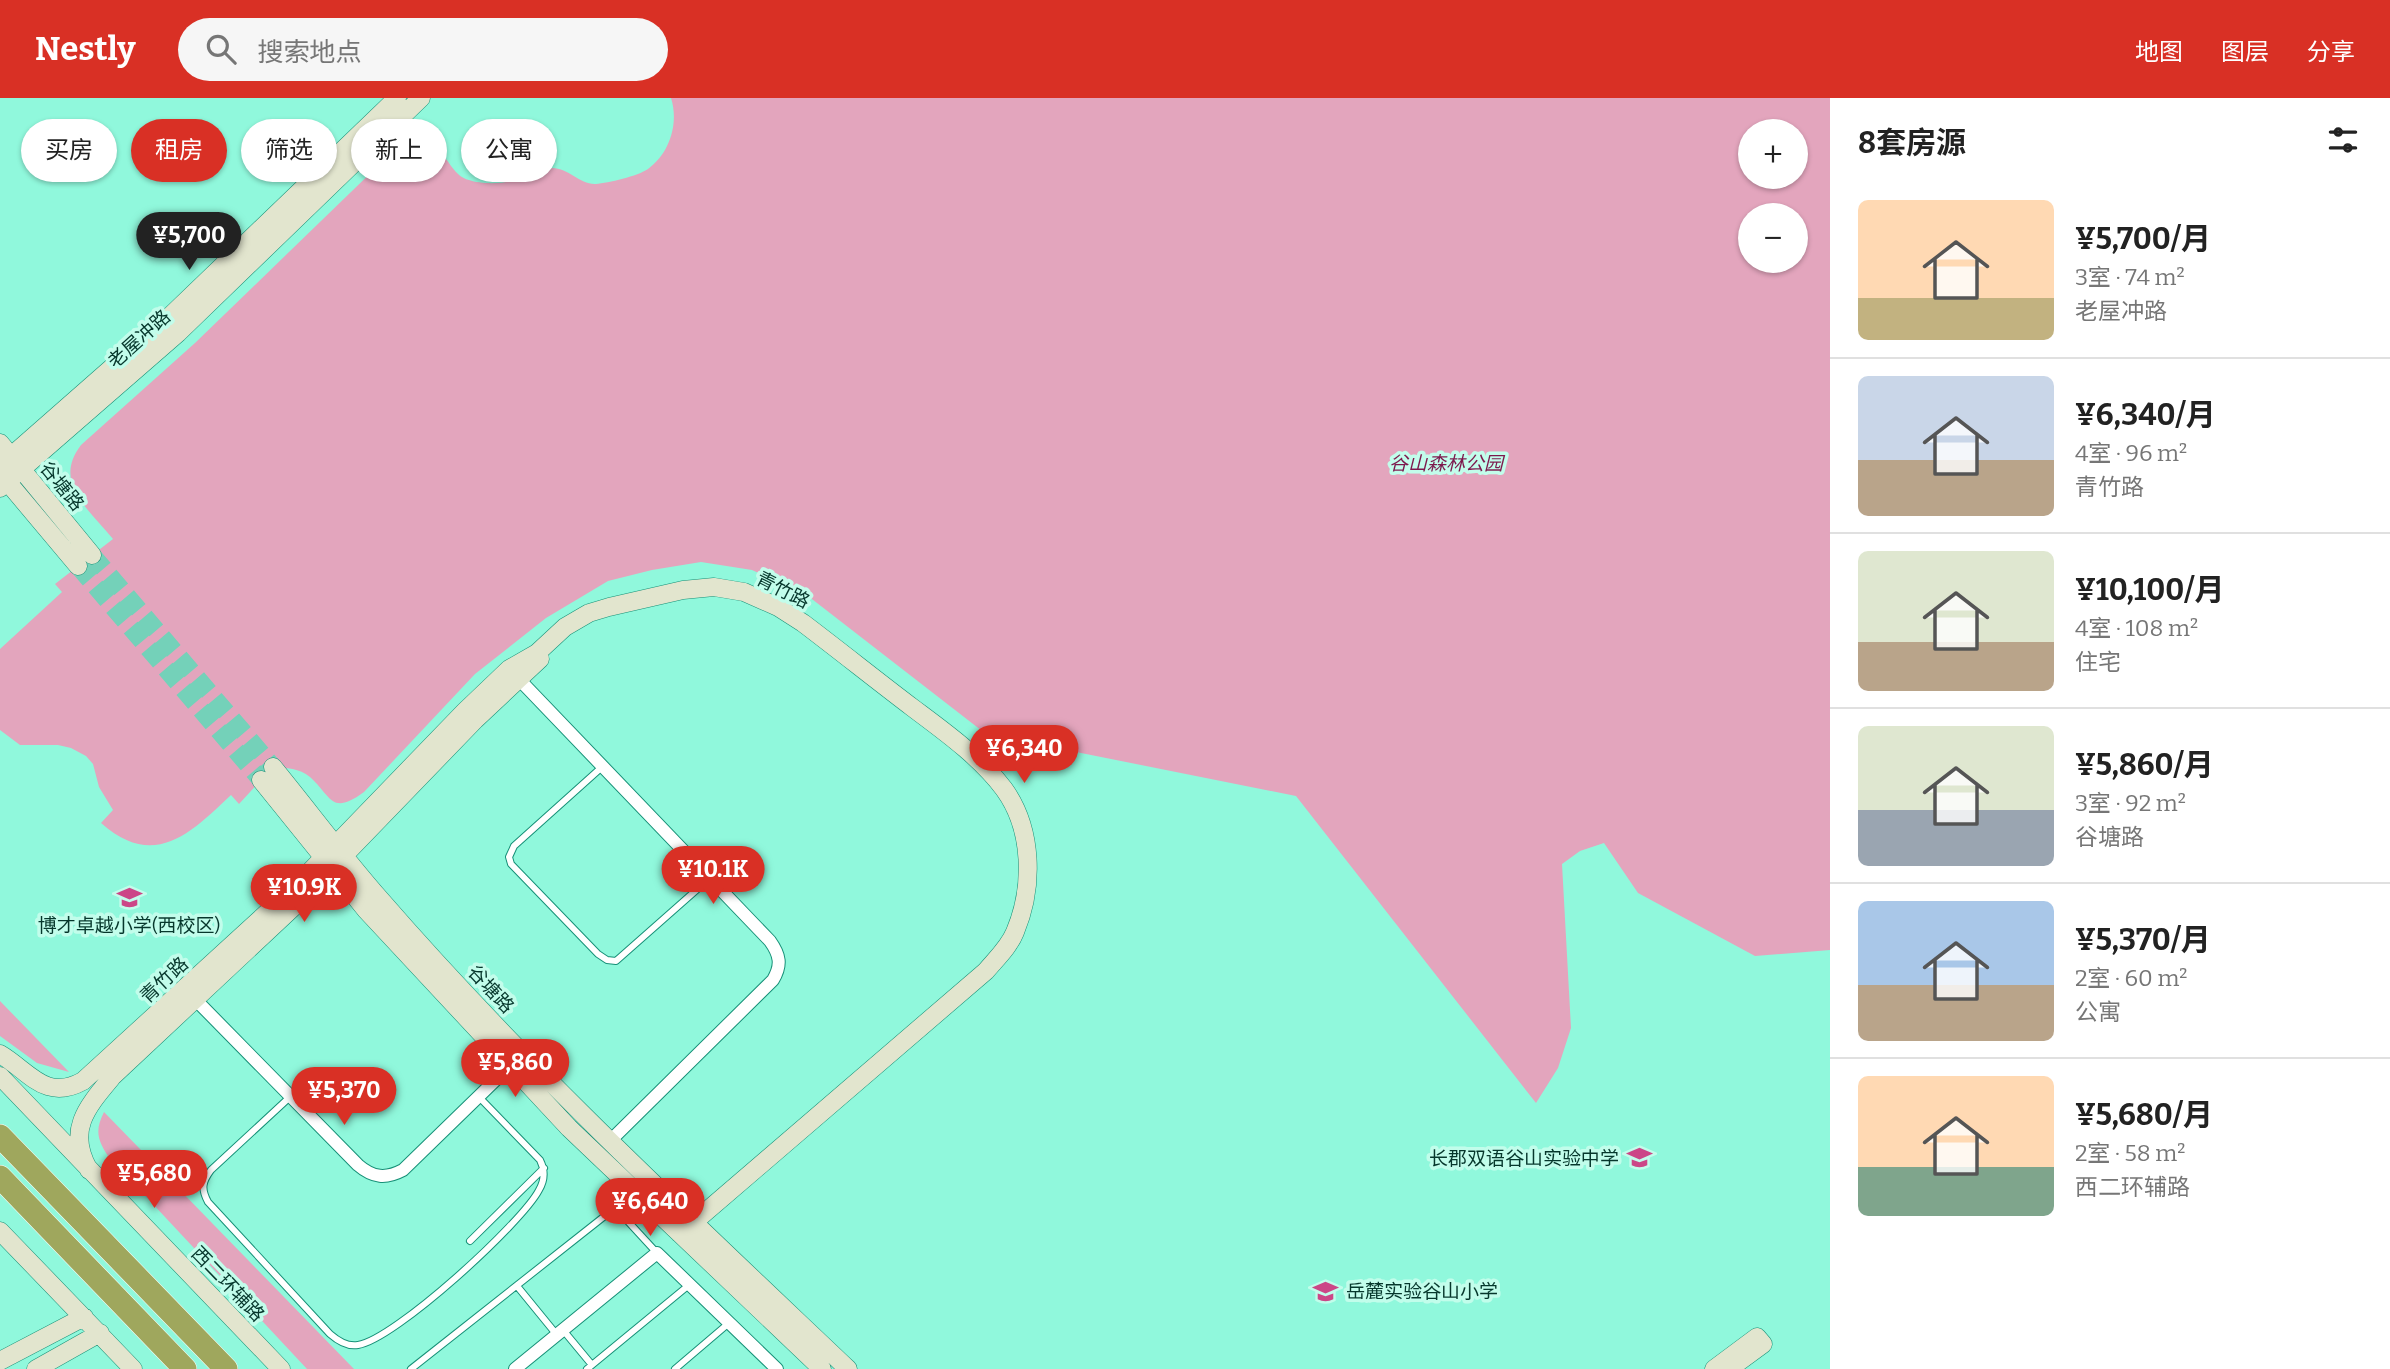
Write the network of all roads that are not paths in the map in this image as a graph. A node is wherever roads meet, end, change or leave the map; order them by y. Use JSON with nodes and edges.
{"nodes":[{"id":1,"x":397,"y":98,"type":"edge"},
{"id":2,"x":421,"y":98,"type":"edge"},
{"id":3,"x":6,"y":468,"type":"edge"},
{"id":4,"x":85,"y":561,"type":"tunnel mouth"},
{"id":5,"x":513,"y":674,"type":"junction"},
{"id":6,"x":602,"y":766,"type":"junction"},
{"id":7,"x":267,"y":774,"type":"tunnel mouth"},
{"id":8,"x":334,"y":857,"type":"junction"},
{"id":9,"x":710,"y":878,"type":"junction"},
{"id":10,"x":190,"y":995,"type":"junction"},
{"id":11,"x":0,"y":1054,"type":"edge"},
{"id":12,"x":510,"y":1066,"type":"junction"},
{"id":13,"x":0,"y":1076,"type":"edge"},
{"id":14,"x":291,"y":1096,"type":"junction"},
{"id":15,"x":478,"y":1097,"type":"junction"},
{"id":16,"x":0,"y":1136,"type":"edge"},
{"id":17,"x":610,"y":1142,"type":"junction"},
{"id":18,"x":544,"y":1168,"type":"junction"},
{"id":19,"x":89,"y":1170,"type":"junction"},
{"id":20,"x":0,"y":1177,"type":"edge"},
{"id":21,"x":685,"y":1226,"type":"junction"},
{"id":22,"x":0,"y":1231,"type":"edge"},
{"id":23,"x":470,"y":1241,"type":"dead end"},
{"id":24,"x":657,"y":1253,"type":"junction"},
{"id":25,"x":689,"y":1285,"type":"junction"},
{"id":26,"x":517,"y":1286,"type":"junction"},
{"id":27,"x":84,"y":1317,"type":"junction"},
{"id":28,"x":730,"y":1323,"type":"junction"},
{"id":29,"x":560,"y":1332,"type":"junction"},
{"id":30,"x":100,"y":1334,"type":"junction"},
{"id":31,"x":0,"y":1361,"type":"edge"},
{"id":32,"x":589,"y":1367,"type":"edge"},
{"id":33,"x":773,"y":1368,"type":"edge"},
{"id":34,"x":36,"y":1369,"type":"edge"},
{"id":35,"x":133,"y":1369,"type":"edge"},
{"id":36,"x":186,"y":1369,"type":"edge"},
{"id":37,"x":226,"y":1369,"type":"edge"},
{"id":38,"x":281,"y":1369,"type":"edge"},
{"id":39,"x":411,"y":1369,"type":"edge"},
{"id":40,"x":515,"y":1369,"type":"edge"},
{"id":41,"x":675,"y":1369,"type":"edge"},
{"id":42,"x":822,"y":1369,"type":"edge"},
{"id":43,"x":848,"y":1369,"type":"edge"},
{"id":44,"x":1714,"y":1369,"type":"edge"},
{"id":45,"x":1729,"y":1369,"type":"edge"}],
"edges":[{"from":1,"to":3,"type":"main road","name":"老屋冲路"},
{"from":2,"to":3,"type":"main road","name":"老屋冲路"},
{"from":3,"to":4,"type":"main road","name":"谷塘路"},
{"from":5,"to":6,"type":"street"},
{"from":5,"to":8,"type":"main road","name":"青竹路"},
{"from":5,"to":21,"type":"main road","name":"青竹路"},
{"from":6,"to":9,"type":"street"},
{"from":6,"to":9,"type":"lane"},
{"from":7,"to":8,"type":"main road","name":"谷塘路"},
{"from":8,"to":10,"type":"main road","name":"青竹路"},
{"from":8,"to":12,"type":"main road","name":"谷塘路"},
{"from":8,"to":17,"type":"main road","name":"谷塘路"},
{"from":9,"to":17,"type":"street"},
{"from":10,"to":11,"type":"main road","name":"青竹路"},
{"from":10,"to":14,"type":"street"},
{"from":10,"to":19,"type":"main road","name":"青竹路"},
{"from":12,"to":15,"type":"street"},
{"from":12,"to":21,"type":"main road","name":"谷塘路"},
{"from":13,"to":19,"type":"main road","name":"西二环辅路"},
{"from":14,"to":15,"type":"street"},
{"from":14,"to":18,"type":"lane"},
{"from":15,"to":18,"type":"lane"},
{"from":16,"to":37,"type":"highway"},
{"from":17,"to":21,"type":"main road","name":"谷塘路"},
{"from":18,"to":23,"type":"lane"},
{"from":19,"to":38,"type":"main road","name":"西二环辅路"},
{"from":20,"to":36,"type":"highway"},
{"from":21,"to":42,"type":"main road","name":"谷塘路"},
{"from":21,"to":43,"type":"main road","name":"谷塘路"},
{"from":22,"to":27,"type":"main road"},
{"from":24,"to":25,"type":"street"},
{"from":24,"to":26,"type":"lane"},
{"from":24,"to":29,"type":"street"},
{"from":25,"to":28,"type":"street"},
{"from":25,"to":32,"type":"lane"},
{"from":26,"to":29,"type":"lane"},
{"from":26,"to":39,"type":"lane"},
{"from":27,"to":30,"type":"main road"},
{"from":27,"to":31,"type":"main road"},
{"from":28,"to":33,"type":"street"},
{"from":28,"to":41,"type":"lane"},
{"from":29,"to":32,"type":"lane"},
{"from":29,"to":40,"type":"street"},
{"from":30,"to":34,"type":"main road"},
{"from":30,"to":35,"type":"main road"},
{"from":44,"to":45,"type":"main road"}]}
